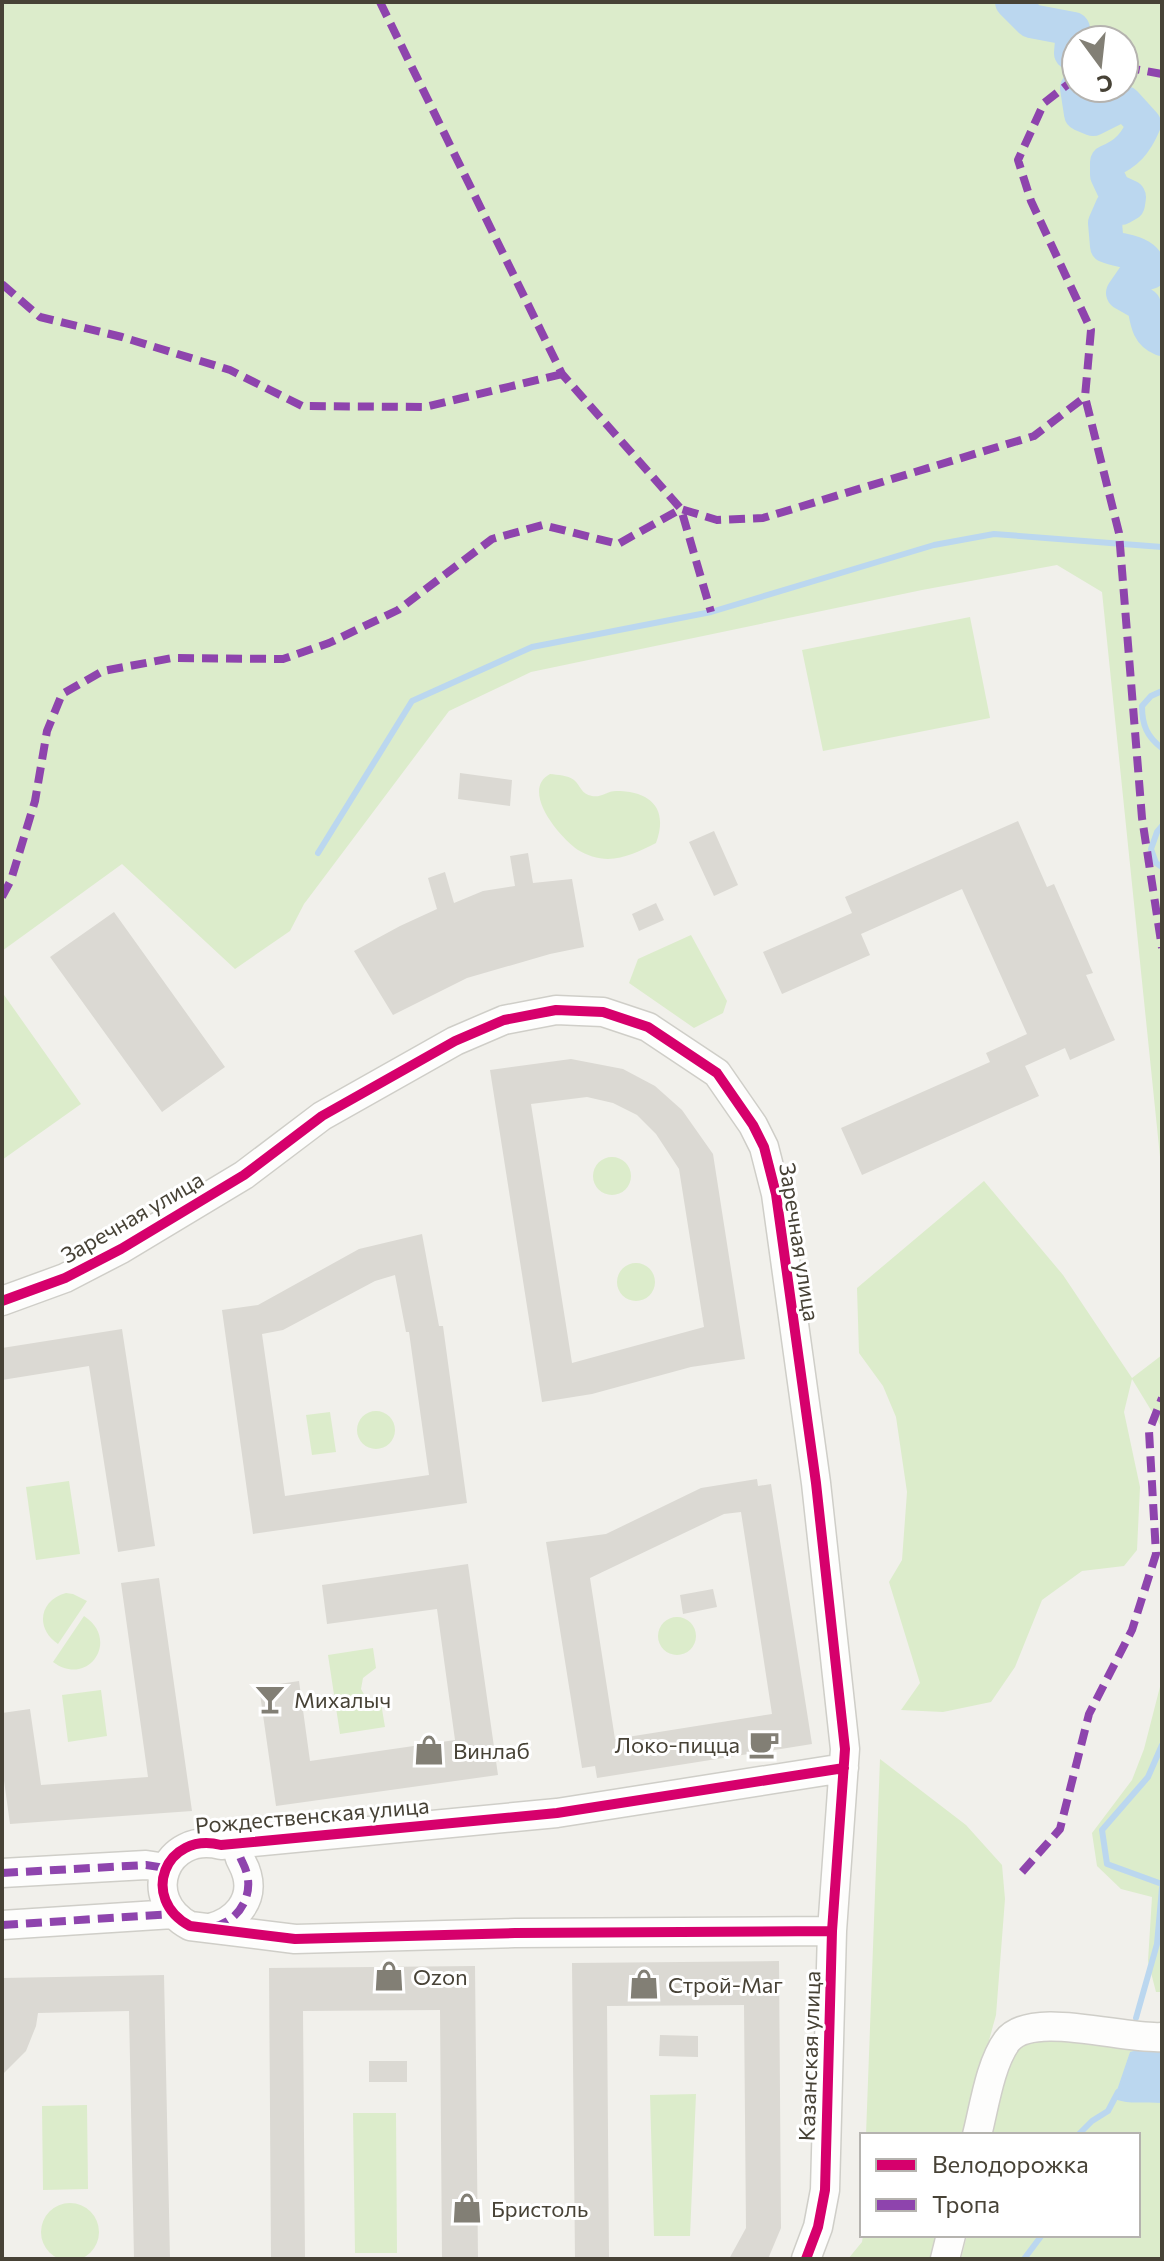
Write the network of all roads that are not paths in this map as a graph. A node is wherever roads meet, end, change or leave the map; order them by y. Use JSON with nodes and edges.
{"nodes":[{"id":1,"x":2,"y":1301,"type":"edge"},
{"id":2,"x":844,"y":1768,"type":"junction"},
{"id":3,"x":239,"y":1844,"type":"junction"},
{"id":4,"x":839,"y":1852,"type":"joint"},
{"id":5,"x":166,"y":1868,"type":"junction"},
{"id":6,"x":2,"y":1873,"type":"edge"},
{"id":7,"x":173,"y":1914,"type":"junction"},
{"id":8,"x":2,"y":1925,"type":"edge"},
{"id":9,"x":210,"y":1928,"type":"junction"},
{"id":10,"x":832,"y":1931,"type":"junction"},
{"id":11,"x":1162,"y":2037,"type":"edge"},
{"id":12,"x":978,"y":2133,"type":"edge"},
{"id":13,"x":950,"y":2237,"type":"edge"},
{"id":14,"x":806,"y":2259,"type":"edge"},
{"id":15,"x":945,"y":2259,"type":"edge"}],
"edges":[{"from":1,"to":2,"type":"street","name":"Заречная улица"},
{"from":2,"to":3,"type":"street","name":"Рождественская улица"},
{"from":2,"to":4,"type":"street","name":"Заречная улица"},
{"from":3,"to":5,"type":"street","name":"Рождественская улица"},
{"from":3,"to":9,"type":"street","name":"Рождественская улица"},
{"from":4,"to":10,"type":"street","name":"Казанская улица"},
{"from":5,"to":6,"type":"street"},
{"from":5,"to":7,"type":"street"},
{"from":7,"to":8,"type":"street"},
{"from":7,"to":9,"type":"street"},
{"from":9,"to":10,"type":"street"},
{"from":10,"to":14,"type":"street","name":"Казанская улица"},
{"from":11,"to":12,"type":"street"},
{"from":13,"to":15,"type":"street"}]}
